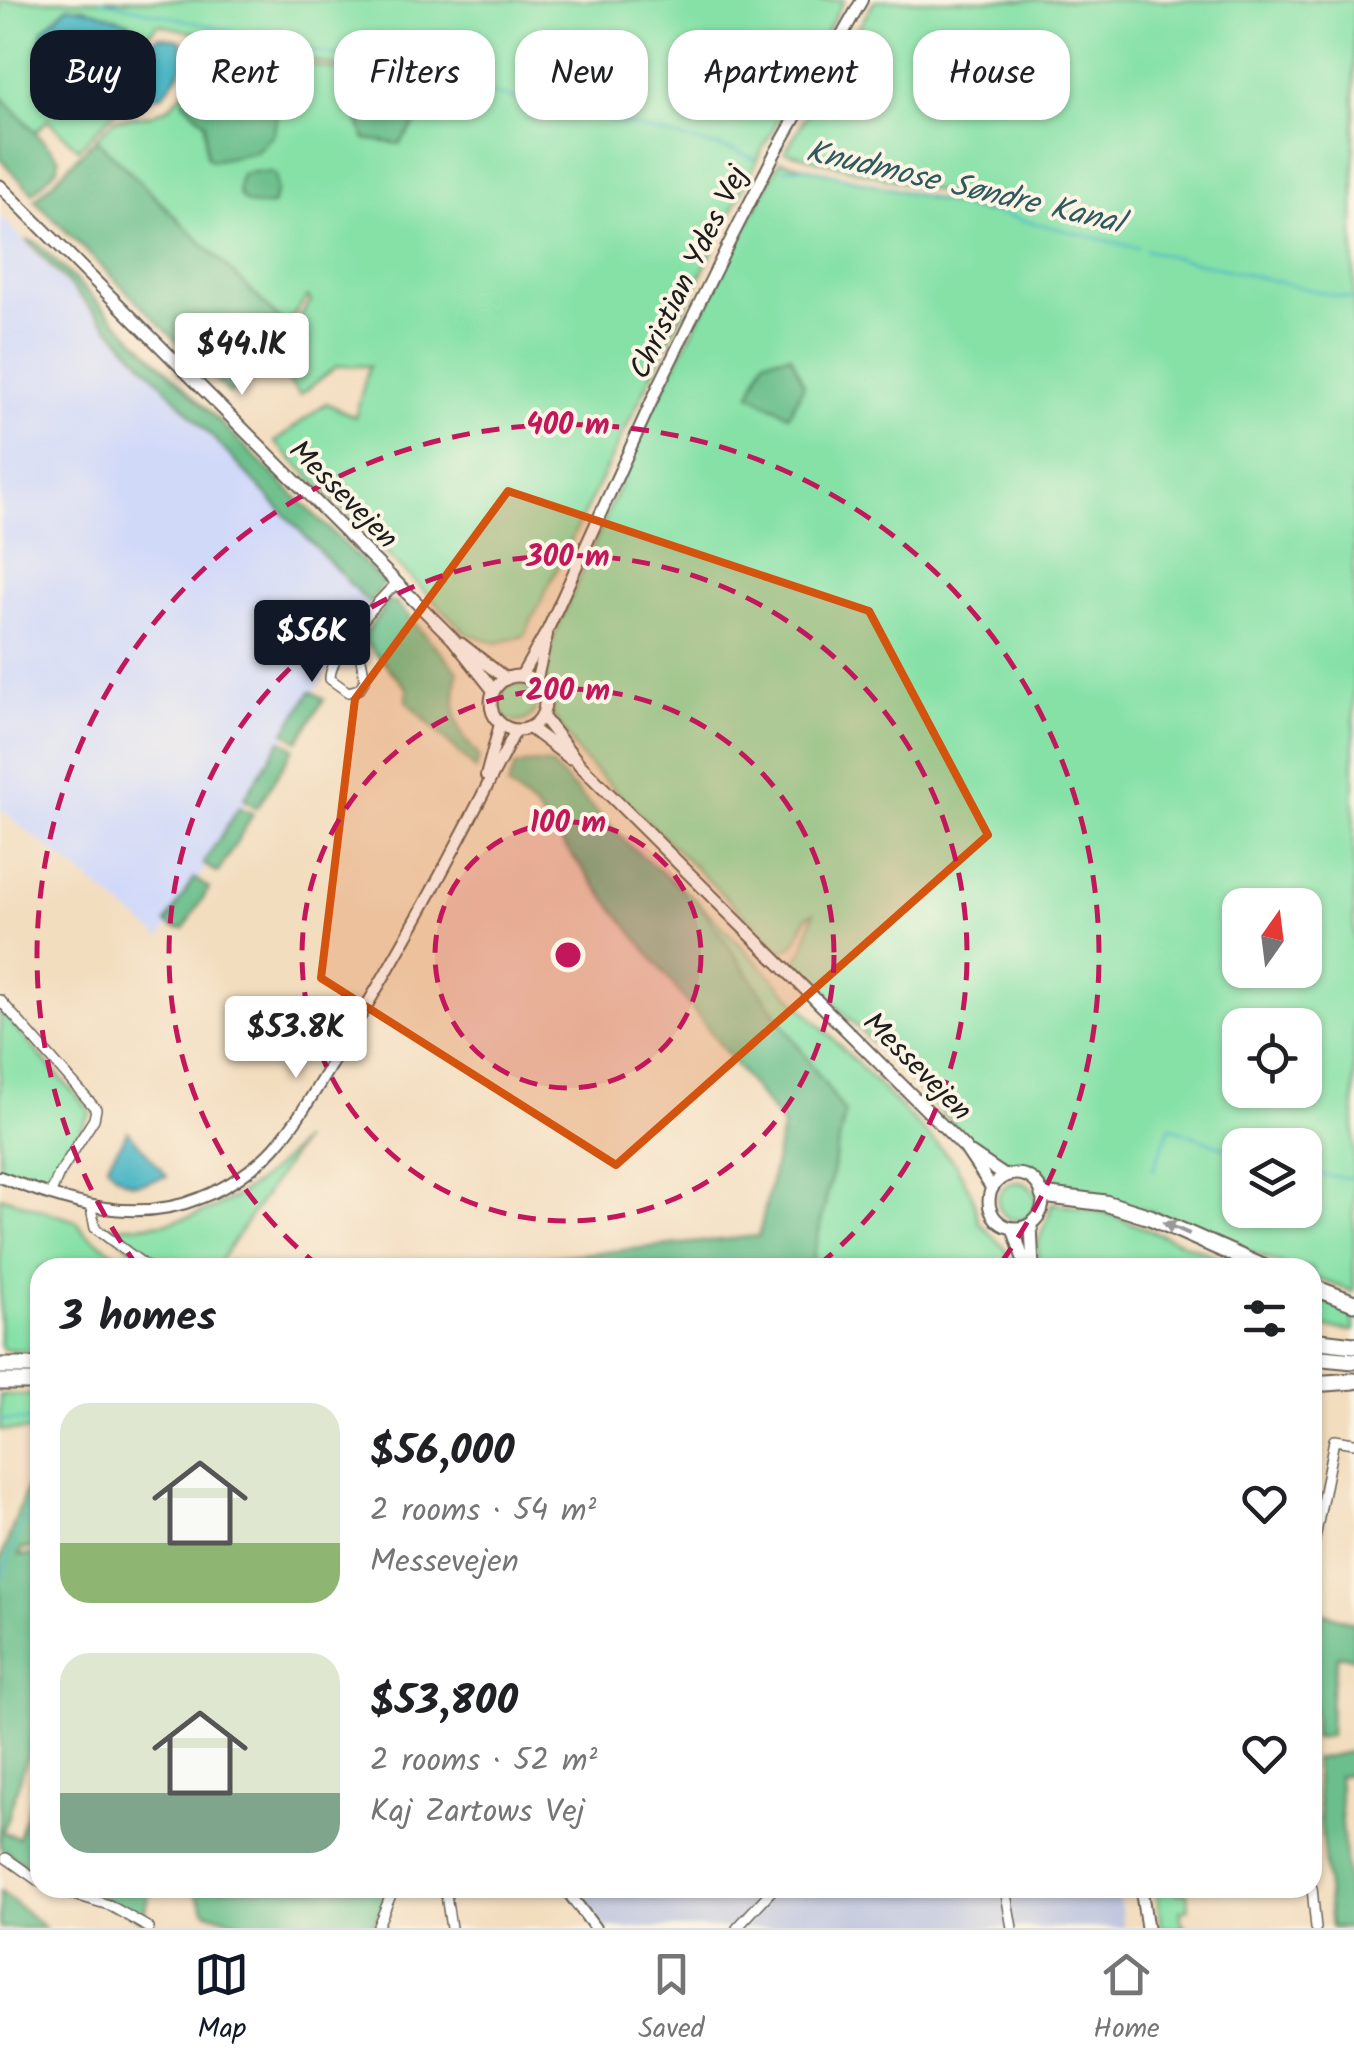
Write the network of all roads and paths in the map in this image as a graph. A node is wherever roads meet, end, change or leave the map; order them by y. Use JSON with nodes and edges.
{"nodes":[{"id":1,"x":862,"y":0,"type":"edge"},
{"id":2,"x":0,"y":186,"type":"edge"},
{"id":3,"x":397,"y":583,"type":"junction"},
{"id":4,"x":548,"y":629,"type":"junction"},
{"id":5,"x":453,"y":639,"type":"junction"},
{"id":6,"x":350,"y":640,"type":"junction"},
{"id":7,"x":521,"y":676,"type":"junction"},
{"id":8,"x":506,"y":679,"type":"junction"},
{"id":9,"x":536,"y":683,"type":"junction"},
{"id":10,"x":494,"y":691,"type":"junction"},
{"id":11,"x":542,"y":716,"type":"junction"},
{"id":12,"x":500,"y":724,"type":"junction"},
{"id":13,"x":530,"y":728,"type":"junction"},
{"id":14,"x":516,"y":730,"type":"junction"},
{"id":15,"x":580,"y":765,"type":"junction"},
{"id":16,"x":480,"y":796,"type":"junction"},
{"id":17,"x":0,"y":1000,"type":"edge"},
{"id":18,"x":965,"y":1148,"type":"junction"},
{"id":19,"x":1005,"y":1176,"type":"junction"},
{"id":20,"x":0,"y":1178,"type":"edge"},
{"id":21,"x":992,"y":1188,"type":"junction"},
{"id":22,"x":1043,"y":1195,"type":"junction"},
{"id":23,"x":50,"y":1196,"type":"junction"},
{"id":24,"x":91,"y":1208,"type":"junction"},
{"id":25,"x":1031,"y":1225,"type":"junction"},
{"id":26,"x":1013,"y":1228,"type":"junction"},
{"id":27,"x":135,"y":1258,"type":"edge"},
{"id":28,"x":1025,"y":1258,"type":"edge"},
{"id":29,"x":1029,"y":1258,"type":"edge"},
{"id":30,"x":1242,"y":1258,"type":"edge"},
{"id":31,"x":1322,"y":1291,"type":"edge"},
{"id":32,"x":1354,"y":1303,"type":"edge"},
{"id":33,"x":1322,"y":1341,"type":"edge"},
{"id":34,"x":1354,"y":1345,"type":"edge"},
{"id":35,"x":1322,"y":1358,"type":"edge"},
{"id":36,"x":1354,"y":1361,"type":"edge"},
{"id":37,"x":0,"y":1366,"type":"edge"},
{"id":38,"x":30,"y":1366,"type":"edge"},
{"id":39,"x":0,"y":1382,"type":"edge"},
{"id":40,"x":30,"y":1382,"type":"edge"},
{"id":41,"x":1354,"y":1382,"type":"edge"},
{"id":42,"x":1322,"y":1384,"type":"edge"},
{"id":43,"x":1354,"y":1443,"type":"edge"},
{"id":44,"x":1322,"y":1502,"type":"edge"},
{"id":45,"x":6,"y":1858,"type":"dead end"},
{"id":46,"x":30,"y":1875,"type":"edge"},
{"id":47,"x":86,"y":1898,"type":"edge"},
{"id":48,"x":390,"y":1898,"type":"edge"},
{"id":49,"x":446,"y":1898,"type":"edge"},
{"id":50,"x":572,"y":1898,"type":"edge"},
{"id":51,"x":764,"y":1898,"type":"edge"},
{"id":52,"x":1007,"y":1898,"type":"edge"},
{"id":53,"x":1142,"y":1898,"type":"edge"},
{"id":54,"x":1313,"y":1898,"type":"edge"},
{"id":55,"x":149,"y":1928,"type":"edge"},
{"id":56,"x":377,"y":1928,"type":"edge"},
{"id":57,"x":451,"y":1928,"type":"edge"},
{"id":58,"x":595,"y":1928,"type":"edge"},
{"id":59,"x":736,"y":1928,"type":"edge"},
{"id":60,"x":1012,"y":1928,"type":"edge"},
{"id":61,"x":1147,"y":1928,"type":"edge"},
{"id":62,"x":1316,"y":1928,"type":"edge"}],
"edges":[{"from":1,"to":4,"type":"street","name":"Christian Ydes Vej"},
{"from":2,"to":3,"type":"main road","name":"Messevejen"},
{"from":3,"to":5,"type":"main road","name":"Messevejen"},
{"from":3,"to":6,"type":"street","name":"Messevejen"},
{"from":4,"to":7,"type":"street","name":"Christian Ydes Vej"},
{"from":4,"to":9,"type":"street","name":"Christian Ydes Vej"},
{"from":5,"to":8,"type":"main road","name":"Messevejen"},
{"from":5,"to":10,"type":"main road","name":"Messevejen"},
{"from":6,"to":6,"type":"street","name":"Messevejen"},
{"from":7,"to":8,"type":"main road"},
{"from":7,"to":9,"type":"main road"},
{"from":8,"to":10,"type":"main road"},
{"from":9,"to":11,"type":"main road"},
{"from":10,"to":12,"type":"main road"},
{"from":11,"to":13,"type":"main road"},
{"from":11,"to":15,"type":"main road","name":"Messevejen"},
{"from":12,"to":14,"type":"main road"},
{"from":12,"to":16,"type":"street"},
{"from":13,"to":14,"type":"main road"},
{"from":13,"to":15,"type":"main road","name":"Messevejen"},
{"from":14,"to":16,"type":"street"},
{"from":15,"to":18,"type":"main road","name":"Messevejen"},
{"from":16,"to":24,"type":"street"},
{"from":17,"to":23,"type":"street"},
{"from":18,"to":19,"type":"main road","name":"Messevejen"},
{"from":18,"to":21,"type":"main road","name":"Messevejen"},
{"from":19,"to":21,"type":"main road"},
{"from":19,"to":22,"type":"main road"},
{"from":20,"to":23,"type":"street"},
{"from":21,"to":26,"type":"main road"},
{"from":22,"to":25,"type":"main road"},
{"from":30,"to":22,"type":"highway","one_way":true},
{"from":23,"to":24,"type":"street"},
{"from":24,"to":27,"type":"street"},
{"from":25,"to":26,"type":"main road"},
{"from":25,"to":29,"type":"main road"},
{"from":26,"to":28,"type":"main road"},
{"from":31,"to":32,"type":"highway"},
{"from":33,"to":34,"type":"highway"},
{"from":35,"to":36,"type":"highway"},
{"from":37,"to":38,"type":"highway"},
{"from":39,"to":40,"type":"highway"},
{"from":41,"to":42,"type":"highway"},
{"from":43,"to":44,"type":"street"},
{"from":45,"to":46,"type":"street"},
{"from":47,"to":55,"type":"street"},
{"from":48,"to":56,"type":"street"},
{"from":49,"to":57,"type":"street"},
{"from":50,"to":58,"type":"street"},
{"from":51,"to":59,"type":"street"},
{"from":52,"to":60,"type":"street"},
{"from":53,"to":61,"type":"main road"},
{"from":54,"to":62,"type":"street"}]}
